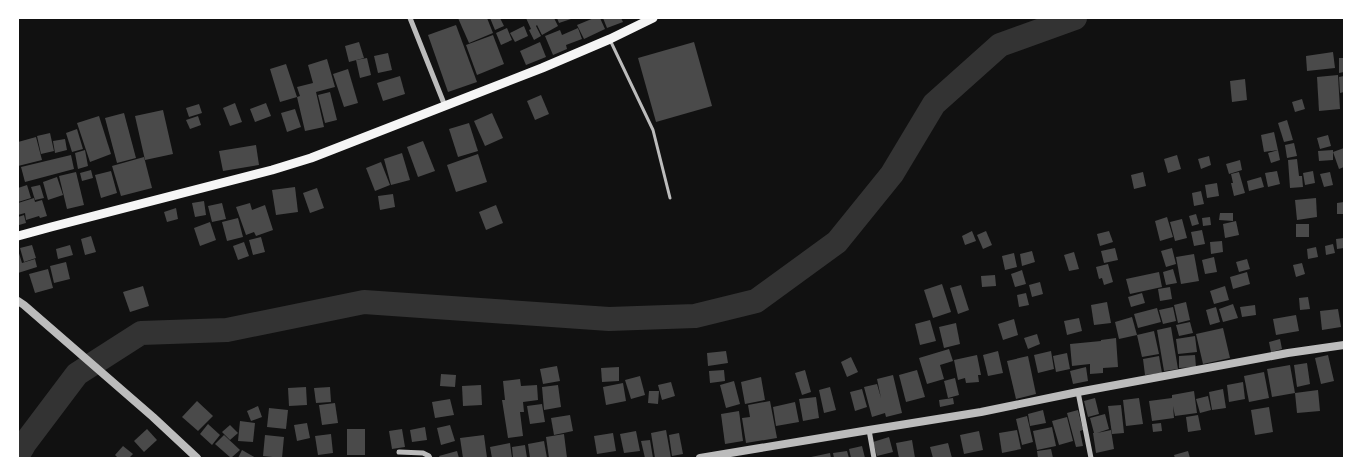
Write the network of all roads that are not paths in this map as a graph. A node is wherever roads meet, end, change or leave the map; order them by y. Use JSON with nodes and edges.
{"nodes":[{"id":1,"x":410,"y":18,"type":"edge"},
{"id":2,"x":653,"y":18,"type":"edge"},
{"id":3,"x":610,"y":39,"type":"junction"},
{"id":4,"x":445,"y":106,"type":"junction"},
{"id":5,"x":670,"y":198,"type":"dead end"},
{"id":6,"x":18,"y":236,"type":"edge"},
{"id":7,"x":21,"y":303,"type":"edge"},
{"id":8,"x":1344,"y":344,"type":"edge"},
{"id":9,"x":1078,"y":392,"type":"junction"},
{"id":10,"x":868,"y":430,"type":"junction"},
{"id":11,"x":400,"y":452,"type":"dead end"},
{"id":12,"x":197,"y":458,"type":"edge"},
{"id":13,"x":430,"y":458,"type":"edge"},
{"id":14,"x":700,"y":458,"type":"edge"},
{"id":15,"x":874,"y":458,"type":"edge"},
{"id":16,"x":1091,"y":458,"type":"edge"}],
"edges":[{"from":1,"to":4,"type":"street"},
{"from":2,"to":3,"type":"main road"},
{"from":3,"to":4,"type":"main road"},
{"from":3,"to":5,"type":"lane"},
{"from":4,"to":6,"type":"main road"},
{"from":7,"to":12,"type":"street"},
{"from":8,"to":9,"type":"street"},
{"from":9,"to":10,"type":"street"},
{"from":9,"to":16,"type":"street"},
{"from":10,"to":14,"type":"street"},
{"from":10,"to":15,"type":"street"},
{"from":11,"to":13,"type":"street"}]}
